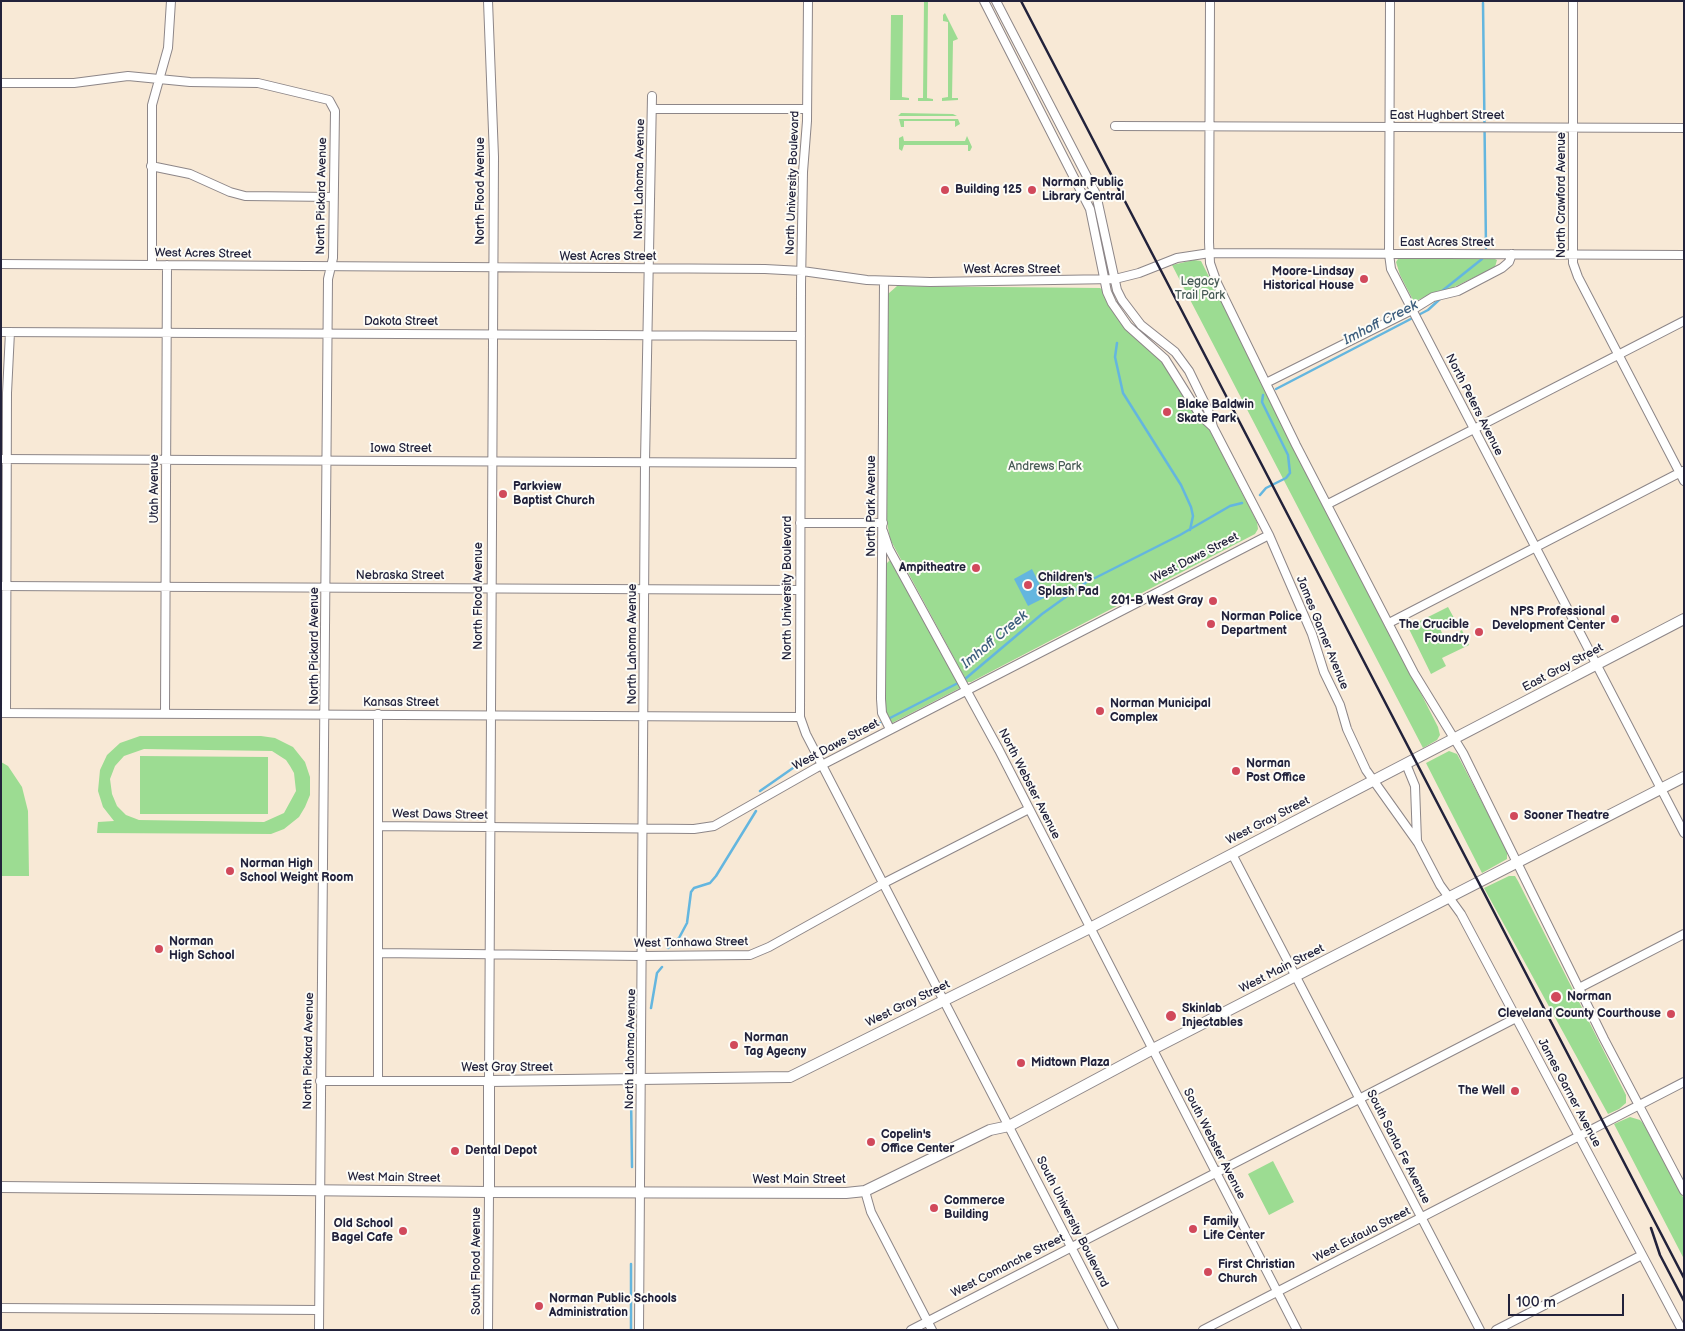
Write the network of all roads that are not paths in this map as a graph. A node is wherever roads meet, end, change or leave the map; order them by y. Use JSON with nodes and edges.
{"nodes":[{"id":1,"x":171,"y":1,"type":"edge"},
{"id":2,"x":488,"y":1,"type":"edge"},
{"id":3,"x":808,"y":1,"type":"edge"},
{"id":4,"x":984,"y":1,"type":"edge"},
{"id":5,"x":996,"y":1,"type":"edge"},
{"id":6,"x":1210,"y":1,"type":"edge"},
{"id":7,"x":1390,"y":1,"type":"edge"},
{"id":8,"x":1573,"y":1,"type":"edge"},
{"id":9,"x":159,"y":78,"type":"junction"},
{"id":10,"x":1,"y":83,"type":"edge"},
{"id":11,"x":652,"y":96,"type":"dead end"},
{"id":12,"x":652,"y":109,"type":"junction"},
{"id":13,"x":807,"y":109,"type":"junction"},
{"id":14,"x":1115,"y":126,"type":"dead end"},
{"id":15,"x":1209,"y":126,"type":"junction"},
{"id":16,"x":1390,"y":127,"type":"junction"},
{"id":17,"x":1572,"y":128,"type":"junction"},
{"id":18,"x":1684,"y":128,"type":"edge"},
{"id":19,"x":151,"y":166,"type":"junction"},
{"id":20,"x":333,"y":197,"type":"junction"},
{"id":21,"x":1210,"y":253,"type":"junction"},
{"id":22,"x":1389,"y":254,"type":"junction"},
{"id":23,"x":1512,"y":254,"type":"junction"},
{"id":24,"x":1572,"y":254,"type":"junction"},
{"id":25,"x":1684,"y":255,"type":"edge"},
{"id":26,"x":1,"y":264,"type":"edge"},
{"id":27,"x":152,"y":265,"type":"junction"},
{"id":28,"x":167,"y":265,"type":"junction"},
{"id":29,"x":331,"y":267,"type":"junction"},
{"id":30,"x":494,"y":267,"type":"junction"},
{"id":31,"x":649,"y":268,"type":"junction"},
{"id":32,"x":802,"y":271,"type":"junction"},
{"id":33,"x":1115,"y":279,"type":"junction"},
{"id":34,"x":1105,"y":280,"type":"junction"},
{"id":35,"x":884,"y":281,"type":"junction"},
{"id":36,"x":1413,"y":312,"type":"junction"},
{"id":37,"x":1684,"y":321,"type":"edge"},
{"id":38,"x":6,"y":332,"type":"edge"},
{"id":39,"x":328,"y":332,"type":"junction"},
{"id":40,"x":167,"y":333,"type":"junction"},
{"id":41,"x":492,"y":334,"type":"junction"},
{"id":42,"x":647,"y":335,"type":"junction"},
{"id":43,"x":801,"y":336,"type":"junction"},
{"id":44,"x":1619,"y":355,"type":"junction"},
{"id":45,"x":1266,"y":383,"type":"junction"},
{"id":46,"x":1213,"y":427,"type":"junction"},
{"id":47,"x":1474,"y":429,"type":"junction"},
{"id":48,"x":4,"y":459,"type":"edge"},
{"id":49,"x":167,"y":460,"type":"junction"},
{"id":50,"x":327,"y":460,"type":"junction"},
{"id":51,"x":492,"y":461,"type":"junction"},
{"id":52,"x":646,"y":462,"type":"junction"},
{"id":53,"x":800,"y":463,"type":"junction"},
{"id":54,"x":1681,"y":471,"type":"edge"},
{"id":55,"x":1684,"y":482,"type":"edge"},
{"id":56,"x":1328,"y":504,"type":"junction"},
{"id":57,"x":800,"y":523,"type":"junction"},
{"id":58,"x":883,"y":527,"type":"junction"},
{"id":59,"x":1269,"y":534,"type":"junction"},
{"id":60,"x":1535,"y":548,"type":"junction"},
{"id":61,"x":5,"y":586,"type":"edge"},
{"id":62,"x":166,"y":586,"type":"junction"},
{"id":63,"x":326,"y":587,"type":"junction"},
{"id":64,"x":492,"y":588,"type":"junction"},
{"id":65,"x":644,"y":589,"type":"junction"},
{"id":66,"x":800,"y":590,"type":"junction"},
{"id":67,"x":1684,"y":619,"type":"edge"},
{"id":68,"x":1390,"y":624,"type":"junction"},
{"id":69,"x":1596,"y":664,"type":"junction"},
{"id":70,"x":967,"y":690,"type":"junction"},
{"id":71,"x":4,"y":713,"type":"edge"},
{"id":72,"x":165,"y":713,"type":"junction"},
{"id":73,"x":325,"y":713,"type":"junction"},
{"id":74,"x":378,"y":714,"type":"junction"},
{"id":75,"x":490,"y":714,"type":"junction"},
{"id":76,"x":645,"y":717,"type":"junction"},
{"id":77,"x":800,"y":717,"type":"junction"},
{"id":78,"x":890,"y":729,"type":"junction"},
{"id":79,"x":1454,"y":740,"type":"junction"},
{"id":80,"x":819,"y":757,"type":"junction"},
{"id":81,"x":1406,"y":764,"type":"junction"},
{"id":82,"x":1684,"y":776,"type":"edge"},
{"id":83,"x":1373,"y":781,"type":"junction"},
{"id":84,"x":1660,"y":788,"type":"junction"},
{"id":85,"x":1029,"y":809,"type":"junction"},
{"id":86,"x":379,"y":826,"type":"junction"},
{"id":87,"x":490,"y":827,"type":"junction"},
{"id":88,"x":644,"y":829,"type":"junction"},
{"id":89,"x":1684,"y":833,"type":"edge"},
{"id":90,"x":1418,"y":843,"type":"junction"},
{"id":91,"x":1232,"y":854,"type":"junction"},
{"id":92,"x":1517,"y":862,"type":"junction"},
{"id":93,"x":884,"y":883,"type":"junction"},
{"id":94,"x":1449,"y":897,"type":"junction"},
{"id":95,"x":1090,"y":928,"type":"junction"},
{"id":96,"x":1684,"y":934,"type":"edge"},
{"id":97,"x":378,"y":953,"type":"junction"},
{"id":98,"x":489,"y":954,"type":"junction"},
{"id":99,"x":643,"y":956,"type":"junction"},
{"id":100,"x":1297,"y":976,"type":"junction"},
{"id":101,"x":1579,"y":988,"type":"junction"},
{"id":102,"x":944,"y":1000,"type":"junction"},
{"id":103,"x":1516,"y":1018,"type":"junction"},
{"id":104,"x":1153,"y":1049,"type":"junction"},
{"id":105,"x":378,"y":1080,"type":"junction"},
{"id":106,"x":641,"y":1080,"type":"junction"},
{"id":107,"x":320,"y":1081,"type":"junction"},
{"id":108,"x":489,"y":1081,"type":"junction"},
{"id":109,"x":1684,"y":1082,"type":"edge"},
{"id":110,"x":1360,"y":1098,"type":"junction"},
{"id":111,"x":1638,"y":1106,"type":"junction"},
{"id":112,"x":1008,"y":1126,"type":"junction"},
{"id":113,"x":1579,"y":1136,"type":"junction"},
{"id":114,"x":1216,"y":1172,"type":"junction"},
{"id":115,"x":1,"y":1187,"type":"edge"},
{"id":116,"x":319,"y":1190,"type":"junction"},
{"id":117,"x":865,"y":1191,"type":"junction"},
{"id":118,"x":1684,"y":1191,"type":"edge"},
{"id":119,"x":489,"y":1192,"type":"junction"},
{"id":120,"x":640,"y":1192,"type":"junction"},
{"id":121,"x":1422,"y":1217,"type":"junction"},
{"id":122,"x":1071,"y":1246,"type":"junction"},
{"id":123,"x":1642,"y":1255,"type":"junction"},
{"id":124,"x":1278,"y":1291,"type":"junction"},
{"id":125,"x":1,"y":1308,"type":"edge"},
{"id":126,"x":318,"y":1310,"type":"junction"},
{"id":127,"x":927,"y":1321,"type":"junction"},
{"id":128,"x":319,"y":1330,"type":"edge"},
{"id":129,"x":488,"y":1330,"type":"edge"},
{"id":130,"x":639,"y":1330,"type":"edge"},
{"id":131,"x":911,"y":1330,"type":"edge"},
{"id":132,"x":932,"y":1330,"type":"edge"},
{"id":133,"x":1114,"y":1330,"type":"edge"},
{"id":134,"x":1203,"y":1330,"type":"edge"},
{"id":135,"x":1297,"y":1330,"type":"edge"},
{"id":136,"x":1480,"y":1330,"type":"edge"},
{"id":137,"x":1496,"y":1330,"type":"edge"},
{"id":138,"x":1682,"y":1330,"type":"edge"}],
"edges":[{"from":1,"to":9,"type":"street"},
{"from":2,"to":30,"type":"street","name":"North Flood Avenue"},
{"from":3,"to":13,"type":"street","name":"North University Boulevard"},
{"from":4,"to":34,"type":"street","name":"James Garner Avenue"},
{"from":5,"to":33,"type":"street","name":"James Garner Avenue"},
{"from":6,"to":15,"type":"street"},
{"from":7,"to":16,"type":"street","name":"North Peters Avenue"},
{"from":8,"to":17,"type":"street","name":"North Crawford Avenue"},
{"from":9,"to":10,"type":"street"},
{"from":9,"to":19,"type":"street"},
{"from":9,"to":20,"type":"street","name":"North Pickard Avenue"},
{"from":11,"to":12,"type":"street","name":"North Lahoma Avenue"},
{"from":12,"to":13,"type":"street"},
{"from":12,"to":31,"type":"street","name":"North Lahoma Avenue"},
{"from":13,"to":32,"type":"street","name":"North University Boulevard"},
{"from":14,"to":15,"type":"street","name":"East Hughbert Street"},
{"from":15,"to":16,"type":"street","name":"East Hughbert Street"},
{"from":15,"to":21,"type":"street"},
{"from":16,"to":17,"type":"street","name":"East Hughbert Street"},
{"from":16,"to":22,"type":"street","name":"North Peters Avenue"},
{"from":17,"to":18,"type":"street","name":"East Hughbert Street"},
{"from":17,"to":24,"type":"street","name":"North Crawford Avenue"},
{"from":19,"to":20,"type":"street"},
{"from":19,"to":27,"type":"street"},
{"from":20,"to":29,"type":"street","name":"North Pickard Avenue"},
{"from":21,"to":22,"type":"street","name":"East Acres Street"},
{"from":21,"to":33,"type":"street","name":"West Acres Street"},
{"from":21,"to":45,"type":"street"},
{"from":22,"to":23,"type":"street","name":"East Acres Street"},
{"from":22,"to":36,"type":"street","name":"North Peters Avenue"},
{"from":23,"to":24,"type":"street","name":"East Acres Street"},
{"from":23,"to":36,"type":"street"},
{"from":24,"to":25,"type":"street","name":"East Acres Street"},
{"from":24,"to":44,"type":"street","name":"North Crawford Avenue"},
{"from":26,"to":27,"type":"street","name":"West Acres Street"},
{"from":27,"to":28,"type":"street","name":"West Acres Street"},
{"from":28,"to":29,"type":"street","name":"West Acres Street"},
{"from":28,"to":40,"type":"street","name":"Utah Avenue"},
{"from":29,"to":30,"type":"street","name":"West Acres Street"},
{"from":29,"to":39,"type":"street","name":"North Pickard Avenue"},
{"from":30,"to":31,"type":"street","name":"West Acres Street"},
{"from":30,"to":41,"type":"street","name":"North Flood Avenue"},
{"from":31,"to":32,"type":"street","name":"West Acres Street"},
{"from":31,"to":42,"type":"street","name":"North Lahoma Avenue"},
{"from":32,"to":35,"type":"street","name":"West Acres Street"},
{"from":32,"to":43,"type":"street","name":"North University Boulevard"},
{"from":33,"to":34,"type":"street","name":"West Acres Street"},
{"from":33,"to":46,"type":"street","name":"James Garner Avenue"},
{"from":34,"to":35,"type":"street","name":"West Acres Street"},
{"from":34,"to":46,"type":"street","name":"James Garner Avenue"},
{"from":35,"to":58,"type":"street","name":"North Park Avenue"},
{"from":36,"to":45,"type":"street"},
{"from":36,"to":47,"type":"street","name":"North Peters Avenue"},
{"from":37,"to":44,"type":"street"},
{"from":38,"to":40,"type":"street","name":"Dakota Street"},
{"from":38,"to":48,"type":"street"},
{"from":39,"to":40,"type":"street","name":"Dakota Street"},
{"from":39,"to":41,"type":"street","name":"Dakota Street"},
{"from":39,"to":50,"type":"street","name":"North Pickard Avenue"},
{"from":40,"to":49,"type":"street","name":"Utah Avenue"},
{"from":41,"to":42,"type":"street","name":"Dakota Street"},
{"from":41,"to":51,"type":"street","name":"North Flood Avenue"},
{"from":42,"to":43,"type":"street","name":"Dakota Street"},
{"from":42,"to":52,"type":"street","name":"North Lahoma Avenue"},
{"from":43,"to":53,"type":"street","name":"North University Boulevard"},
{"from":44,"to":47,"type":"street"},
{"from":44,"to":54,"type":"street","name":"North Crawford Avenue"},
{"from":45,"to":56,"type":"street"},
{"from":46,"to":59,"type":"street","name":"James Garner Avenue"},
{"from":47,"to":56,"type":"street"},
{"from":47,"to":60,"type":"street","name":"North Peters Avenue"},
{"from":48,"to":49,"type":"street","name":"Iowa Street"},
{"from":48,"to":61,"type":"street"},
{"from":49,"to":50,"type":"street","name":"Iowa Street"},
{"from":49,"to":62,"type":"street","name":"Utah Avenue"},
{"from":50,"to":51,"type":"street","name":"Iowa Street"},
{"from":50,"to":63,"type":"street","name":"North Pickard Avenue"},
{"from":51,"to":52,"type":"street","name":"Iowa Street"},
{"from":51,"to":64,"type":"street","name":"North Flood Avenue"},
{"from":52,"to":53,"type":"street","name":"Iowa Street"},
{"from":52,"to":65,"type":"street","name":"North Lahoma Avenue"},
{"from":53,"to":57,"type":"street","name":"North University Boulevard"},
{"from":54,"to":55,"type":"street","name":"North Crawford Avenue"},
{"from":54,"to":60,"type":"street"},
{"from":56,"to":68,"type":"street"},
{"from":57,"to":58,"type":"street"},
{"from":57,"to":66,"type":"street","name":"North University Boulevard"},
{"from":58,"to":70,"type":"street","name":"North Webster Avenue"},
{"from":58,"to":78,"type":"street","name":"North Park Avenue"},
{"from":59,"to":70,"type":"street","name":"West Daws Street"},
{"from":59,"to":83,"type":"street","name":"James Garner Avenue"},
{"from":60,"to":68,"type":"street"},
{"from":60,"to":69,"type":"street","name":"North Peters Avenue"},
{"from":61,"to":62,"type":"street","name":"Nebraska Street"},
{"from":61,"to":71,"type":"street"},
{"from":62,"to":63,"type":"street","name":"Nebraska Street"},
{"from":62,"to":72,"type":"street","name":"Utah Avenue"},
{"from":63,"to":64,"type":"street","name":"Nebraska Street"},
{"from":63,"to":73,"type":"street","name":"North Pickard Avenue"},
{"from":64,"to":65,"type":"street","name":"Nebraska Street"},
{"from":64,"to":75,"type":"street","name":"North Flood Avenue"},
{"from":65,"to":66,"type":"street","name":"Nebraska Street"},
{"from":65,"to":76,"type":"street","name":"North Lahoma Avenue"},
{"from":66,"to":77,"type":"street","name":"North University Boulevard"},
{"from":67,"to":69,"type":"main road","name":"East Gray Street"},
{"from":68,"to":79,"type":"street"},
{"from":69,"to":79,"type":"main road","name":"East Gray Street"},
{"from":69,"to":84,"type":"street","name":"North Peters Avenue"},
{"from":70,"to":78,"type":"street","name":"West Daws Street"},
{"from":70,"to":85,"type":"street","name":"North Webster Avenue"},
{"from":71,"to":72,"type":"street","name":"Kansas Street"},
{"from":72,"to":73,"type":"street","name":"Kansas Street"},
{"from":73,"to":74,"type":"street","name":"Kansas Street"},
{"from":73,"to":107,"type":"street","name":"North Pickard Avenue"},
{"from":74,"to":75,"type":"street","name":"Kansas Street"},
{"from":74,"to":86,"type":"street"},
{"from":75,"to":76,"type":"street","name":"Kansas Street"},
{"from":75,"to":87,"type":"street","name":"North Flood Avenue"},
{"from":76,"to":77,"type":"street","name":"Kansas Street"},
{"from":76,"to":88,"type":"street","name":"North Lahoma Avenue"},
{"from":77,"to":80,"type":"street","name":"North University Boulevard"},
{"from":78,"to":80,"type":"street","name":"West Daws Street"},
{"from":79,"to":81,"type":"main road","name":"West Gray Street"},
{"from":79,"to":92,"type":"street"},
{"from":80,"to":88,"type":"street","name":"West Daws Street"},
{"from":80,"to":93,"type":"street","name":"North University Boulevard"},
{"from":81,"to":83,"type":"main road","name":"West Gray Street"},
{"from":81,"to":90,"type":"street","name":"James Garner Avenue"},
{"from":82,"to":84,"type":"main road","name":"West Main Street"},
{"from":83,"to":90,"type":"street","name":"James Garner Avenue"},
{"from":83,"to":91,"type":"main road","name":"West Gray Street"},
{"from":84,"to":89,"type":"street","name":"North Peters Avenue"},
{"from":84,"to":92,"type":"main road","name":"West Main Street"},
{"from":85,"to":93,"type":"street","name":"West Tonhawa Street"},
{"from":85,"to":95,"type":"street","name":"North Webster Avenue"},
{"from":86,"to":87,"type":"street","name":"West Daws Street"},
{"from":86,"to":97,"type":"street"},
{"from":87,"to":88,"type":"street","name":"West Daws Street"},
{"from":87,"to":98,"type":"street","name":"North Flood Avenue"},
{"from":88,"to":99,"type":"street","name":"North Lahoma Avenue"},
{"from":90,"to":94,"type":"street","name":"James Garner Avenue"},
{"from":91,"to":95,"type":"main road","name":"West Gray Street"},
{"from":91,"to":100,"type":"street","name":"South Santa Fe Avenue"},
{"from":92,"to":94,"type":"main road","name":"West Main Street"},
{"from":92,"to":101,"type":"street"},
{"from":93,"to":99,"type":"street","name":"West Tonhawa Street"},
{"from":93,"to":102,"type":"street","name":"North University Boulevard"},
{"from":94,"to":100,"type":"main road","name":"West Main Street"},
{"from":94,"to":103,"type":"street","name":"James Garner Avenue"},
{"from":95,"to":102,"type":"main road","name":"West Gray Street"},
{"from":95,"to":104,"type":"street","name":"North Webster Avenue"},
{"from":96,"to":101,"type":"street"},
{"from":97,"to":98,"type":"street","name":"West Tonhawa Street"},
{"from":97,"to":105,"type":"street"},
{"from":98,"to":99,"type":"street","name":"West Tonhawa Street"},
{"from":98,"to":108,"type":"street","name":"North Flood Avenue"},
{"from":99,"to":106,"type":"street","name":"North Lahoma Avenue"},
{"from":100,"to":104,"type":"main road","name":"West Main Street"},
{"from":100,"to":110,"type":"street","name":"South Santa Fe Avenue"},
{"from":101,"to":111,"type":"street"},
{"from":102,"to":106,"type":"main road","name":"West Gray Street"},
{"from":102,"to":112,"type":"street","name":"North University Boulevard"},
{"from":103,"to":110,"type":"street","name":"West Comanche Street"},
{"from":103,"to":113,"type":"street","name":"James Garner Avenue"},
{"from":104,"to":112,"type":"main road","name":"West Main Street"},
{"from":104,"to":114,"type":"street","name":"South Webster Avenue"},
{"from":105,"to":107,"type":"street","name":"West Gray Street"},
{"from":105,"to":108,"type":"street","name":"West Gray Street"},
{"from":106,"to":108,"type":"main road","name":"West Gray Street"},
{"from":106,"to":120,"type":"street","name":"North Lahoma Avenue"},
{"from":107,"to":116,"type":"street","name":"North Pickard Avenue"},
{"from":108,"to":119,"type":"main road","name":"North Flood Avenue"},
{"from":109,"to":111,"type":"street","name":"West Eufaula Street"},
{"from":110,"to":114,"type":"street","name":"West Comanche Street"},
{"from":110,"to":121,"type":"street","name":"South Santa Fe Avenue"},
{"from":111,"to":113,"type":"street","name":"West Eufaula Street"},
{"from":111,"to":118,"type":"street"},
{"from":112,"to":117,"type":"main road","name":"West Main Street"},
{"from":112,"to":122,"type":"street","name":"South University Boulevard"},
{"from":113,"to":121,"type":"street","name":"West Eufaula Street"},
{"from":113,"to":123,"type":"street","name":"James Garner Avenue"},
{"from":114,"to":122,"type":"street","name":"West Comanche Street"},
{"from":114,"to":124,"type":"street","name":"South Webster Avenue"},
{"from":115,"to":116,"type":"main road","name":"West Main Street"},
{"from":116,"to":119,"type":"main road","name":"West Main Street"},
{"from":116,"to":126,"type":"street","name":"North Pickard Avenue"},
{"from":117,"to":120,"type":"main road","name":"West Main Street"},
{"from":117,"to":127,"type":"street"},
{"from":119,"to":120,"type":"main road","name":"West Main Street"},
{"from":119,"to":129,"type":"street","name":"South Flood Avenue"},
{"from":120,"to":130,"type":"street","name":"North Lahoma Avenue"},
{"from":121,"to":124,"type":"street","name":"West Eufaula Street"},
{"from":121,"to":136,"type":"street","name":"South Santa Fe Avenue"},
{"from":122,"to":127,"type":"street","name":"West Comanche Street"},
{"from":122,"to":133,"type":"street","name":"South University Boulevard"},
{"from":123,"to":137,"type":"street"},
{"from":123,"to":138,"type":"street","name":"James Garner Avenue"},
{"from":124,"to":134,"type":"street","name":"West Eufaula Street"},
{"from":124,"to":135,"type":"street","name":"South Webster Avenue"},
{"from":125,"to":126,"type":"street"},
{"from":126,"to":128,"type":"street","name":"North Pickard Avenue"},
{"from":127,"to":131,"type":"street","name":"West Comanche Street"},
{"from":127,"to":132,"type":"street"}]}
